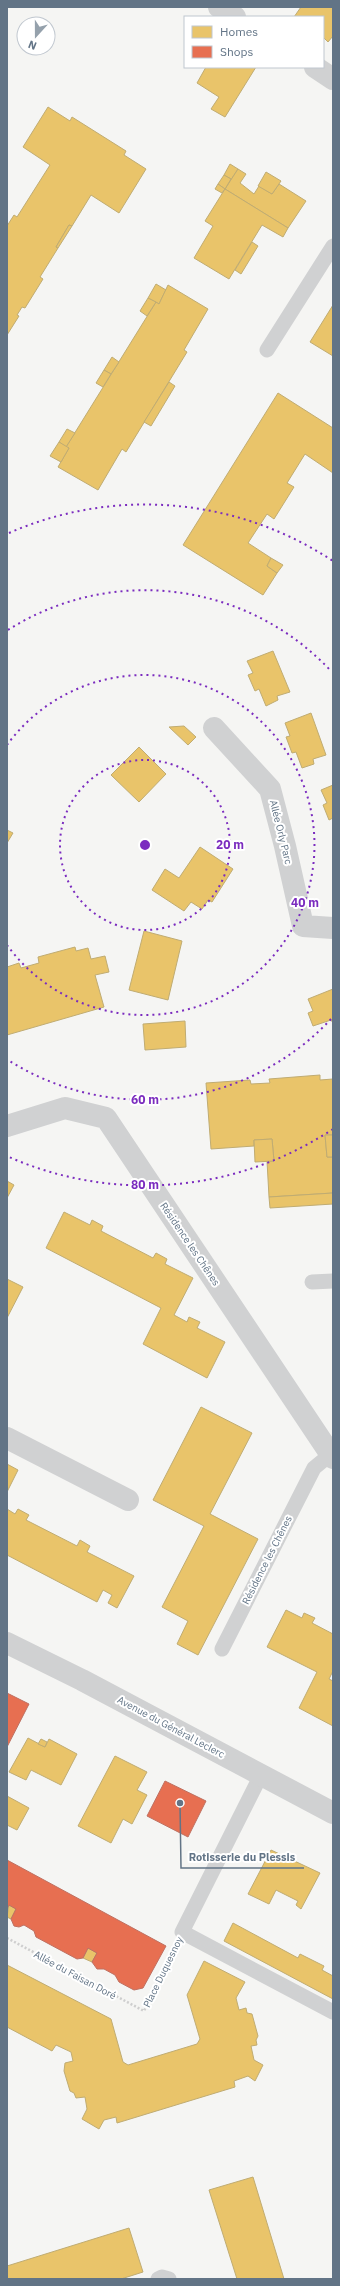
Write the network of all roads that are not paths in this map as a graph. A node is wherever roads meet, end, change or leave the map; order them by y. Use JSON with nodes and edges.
{"nodes":[{"id":1,"x":219,"y":7,"type":"edge"},
{"id":2,"x":233,"y":16,"type":"edge"},
{"id":3,"x":316,"y":68,"type":"edge"},
{"id":4,"x":333,"y":79,"type":"edge"},
{"id":5,"x":333,"y":246,"type":"edge"},
{"id":6,"x":267,"y":350,"type":"dead end"},
{"id":7,"x":214,"y":728,"type":"dead end"},
{"id":8,"x":333,"y":928,"type":"edge"},
{"id":9,"x":7,"y":1126,"type":"edge"},
{"id":10,"x":333,"y":1281,"type":"edge"},
{"id":11,"x":312,"y":1282,"type":"dead end"},
{"id":12,"x":7,"y":1438,"type":"edge"},
{"id":13,"x":332,"y":1456,"type":"edge"},
{"id":14,"x":128,"y":1500,"type":"dead end"},
{"id":15,"x":7,"y":1643,"type":"edge"},
{"id":16,"x":222,"y":1649,"type":"dead end"},
{"id":17,"x":261,"y":1775,"type":"junction"},
{"id":18,"x":333,"y":1813,"type":"edge"},
{"id":19,"x":333,"y":2012,"type":"edge"},
{"id":20,"x":158,"y":2279,"type":"edge"},
{"id":21,"x":168,"y":2279,"type":"edge"}],
"edges":[{"from":1,"to":2,"type":"street"},
{"from":3,"to":4,"type":"street"},
{"from":5,"to":6,"type":"lane"},
{"from":7,"to":8,"type":"street","name":"Allée Orly Parc"},
{"from":9,"to":13,"type":"street","name":"Résidence les Chênes"},
{"from":10,"to":11,"type":"lane"},
{"from":12,"to":14,"type":"street"},
{"from":13,"to":16,"type":"lane","name":"Résidence les Chênes"},
{"from":15,"to":17,"type":"street","name":"Avenue du Général Leclerc"},
{"from":17,"to":18,"type":"street","name":"Avenue du Général Leclerc"},
{"from":17,"to":19,"type":"lane"},
{"from":20,"to":21,"type":"lane"}]}
